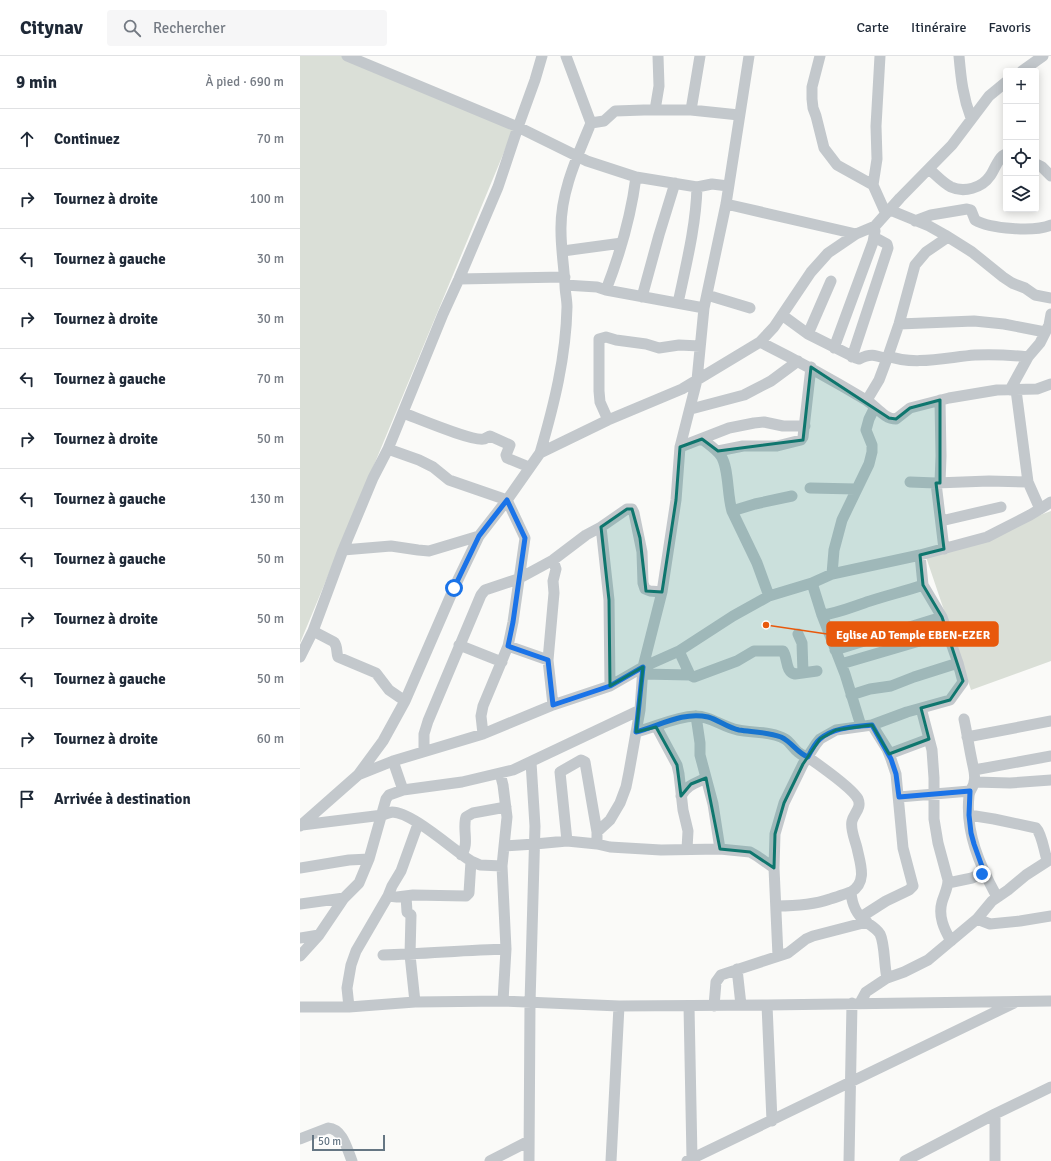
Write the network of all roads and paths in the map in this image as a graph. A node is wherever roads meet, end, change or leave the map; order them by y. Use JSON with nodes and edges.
{"nodes":[{"id":1,"x":347,"y":56,"type":"edge"},
{"id":2,"x":542,"y":56,"type":"edge"},
{"id":3,"x":567,"y":56,"type":"edge"},
{"id":4,"x":658,"y":56,"type":"edge"},
{"id":5,"x":700,"y":56,"type":"edge"},
{"id":6,"x":749,"y":56,"type":"edge"},
{"id":7,"x":820,"y":56,"type":"edge"},
{"id":8,"x":880,"y":56,"type":"edge"},
{"id":9,"x":959,"y":56,"type":"edge"},
{"id":10,"x":1043,"y":56,"type":"edge"},
{"id":11,"x":1026,"y":68,"type":"edge"},
{"id":12,"x":1003,"y":84,"type":"edge"},
{"id":13,"x":655,"y":110,"type":"junction"},
{"id":14,"x":691,"y":110,"type":"junction"},
{"id":15,"x":739,"y":115,"type":"junction"},
{"id":16,"x":971,"y":118,"type":"junction"},
{"id":17,"x":591,"y":124,"type":"junction"},
{"id":18,"x":518,"y":127,"type":"junction"},
{"id":19,"x":1003,"y":155,"type":"edge"},
{"id":20,"x":577,"y":156,"type":"junction"},
{"id":21,"x":1039,"y":166,"type":"edge"},
{"id":22,"x":929,"y":170,"type":"junction"},
{"id":23,"x":1051,"y":176,"type":"edge"},
{"id":24,"x":636,"y":177,"type":"junction"},
{"id":25,"x":675,"y":184,"type":"junction"},
{"id":26,"x":873,"y":185,"type":"junction"},
{"id":27,"x":728,"y":186,"type":"junction"},
{"id":28,"x":697,"y":187,"type":"junction"},
{"id":29,"x":726,"y":204,"type":"junction"},
{"id":30,"x":888,"y":212,"type":"junction"},
{"id":31,"x":915,"y":221,"type":"junction"},
{"id":32,"x":1051,"y":225,"type":"edge"},
{"id":33,"x":875,"y":232,"type":"junction"},
{"id":34,"x":856,"y":234,"type":"junction"},
{"id":35,"x":948,"y":237,"type":"junction"},
{"id":36,"x":622,"y":242,"type":"junction"},
{"id":37,"x":563,"y":251,"type":"junction"},
{"id":38,"x":459,"y":280,"type":"junction"},
{"id":39,"x":565,"y":281,"type":"junction"},
{"id":40,"x":832,"y":281,"type":"dead end"},
{"id":41,"x":606,"y":290,"type":"junction"},
{"id":42,"x":707,"y":295,"type":"junction"},
{"id":43,"x":642,"y":297,"type":"junction"},
{"id":44,"x":1051,"y":298,"type":"edge"},
{"id":45,"x":678,"y":303,"type":"junction"},
{"id":46,"x":704,"y":308,"type":"junction"},
{"id":47,"x":750,"y":308,"type":"dead end"},
{"id":48,"x":1051,"y":314,"type":"edge"},
{"id":49,"x":782,"y":315,"type":"junction"},
{"id":50,"x":899,"y":324,"type":"junction"},
{"id":51,"x":1045,"y":332,"type":"junction"},
{"id":52,"x":808,"y":334,"type":"junction"},
{"id":53,"x":760,"y":342,"type":"junction"},
{"id":54,"x":700,"y":346,"type":"junction"},
{"id":55,"x":834,"y":348,"type":"junction"},
{"id":56,"x":1028,"y":356,"type":"junction"},
{"id":57,"x":852,"y":357,"type":"junction"},
{"id":58,"x":888,"y":358,"type":"junction"},
{"id":59,"x":798,"y":361,"type":"junction"},
{"id":60,"x":810,"y":367,"type":"junction"},
{"id":61,"x":697,"y":380,"type":"junction"},
{"id":62,"x":1051,"y":384,"type":"edge"},
{"id":63,"x":1013,"y":390,"type":"junction"},
{"id":64,"x":940,"y":400,"type":"junction"},
{"id":65,"x":871,"y":404,"type":"junction"},
{"id":66,"x":691,"y":409,"type":"junction"},
{"id":67,"x":403,"y":413,"type":"junction"},
{"id":68,"x":608,"y":420,"type":"junction"},
{"id":69,"x":805,"y":426,"type":"junction"},
{"id":70,"x":702,"y":439,"type":"junction"},
{"id":71,"x":680,"y":447,"type":"junction"},
{"id":72,"x":388,"y":449,"type":"junction"},
{"id":73,"x":718,"y":451,"type":"junction"},
{"id":74,"x":540,"y":452,"type":"junction"},
{"id":75,"x":529,"y":468,"type":"junction"},
{"id":76,"x":910,"y":482,"type":"dead end"},
{"id":77,"x":1028,"y":482,"type":"junction"},
{"id":78,"x":938,"y":483,"type":"junction"},
{"id":79,"x":810,"y":488,"type":"dead end"},
{"id":80,"x":856,"y":489,"type":"junction"},
{"id":81,"x":792,"y":496,"type":"dead end"},
{"id":82,"x":507,"y":500,"type":"junction"},
{"id":83,"x":1051,"y":502,"type":"edge"},
{"id":84,"x":1001,"y":507,"type":"dead end"},
{"id":85,"x":1040,"y":509,"type":"junction"},
{"id":86,"x":732,"y":511,"type":"junction"},
{"id":87,"x":941,"y":521,"type":"junction"},
{"id":88,"x":601,"y":527,"type":"junction"},
{"id":89,"x":479,"y":536,"type":"junction"},
{"id":90,"x":944,"y":549,"type":"junction"},
{"id":91,"x":343,"y":550,"type":"junction"},
{"id":92,"x":920,"y":555,"type":"junction"},
{"id":93,"x":553,"y":560,"type":"junction"},
{"id":94,"x":832,"y":574,"type":"junction"},
{"id":95,"x":518,"y":579,"type":"junction"},
{"id":96,"x":812,"y":583,"type":"junction"},
{"id":97,"x":923,"y":585,"type":"junction"},
{"id":98,"x":662,"y":592,"type":"junction"},
{"id":99,"x":769,"y":596,"type":"junction"},
{"id":100,"x":822,"y":615,"type":"junction"},
{"id":101,"x":942,"y":617,"type":"junction"},
{"id":102,"x":313,"y":631,"type":"junction"},
{"id":103,"x":947,"y":632,"type":"junction"},
{"id":104,"x":798,"y":634,"type":"dead end"},
{"id":105,"x":459,"y":645,"type":"junction"},
{"id":106,"x":508,"y":646,"type":"junction"},
{"id":107,"x":835,"y":650,"type":"junction"},
{"id":108,"x":678,"y":651,"type":"junction"},
{"id":109,"x":300,"y":658,"type":"edge"},
{"id":110,"x":548,"y":660,"type":"junction"},
{"id":111,"x":502,"y":662,"type":"junction"},
{"id":112,"x":841,"y":664,"type":"junction"},
{"id":113,"x":958,"y":664,"type":"junction"},
{"id":114,"x":643,"y":670,"type":"junction"},
{"id":115,"x":817,"y":671,"type":"dead end"},
{"id":116,"x":803,"y":673,"type":"junction"},
{"id":117,"x":690,"y":675,"type":"junction"},
{"id":118,"x":610,"y":686,"type":"junction"},
{"id":119,"x":851,"y":695,"type":"junction"},
{"id":120,"x":405,"y":701,"type":"junction"},
{"id":121,"x":553,"y":705,"type":"junction"},
{"id":122,"x":921,"y":708,"type":"junction"},
{"id":123,"x":640,"y":710,"type":"junction"},
{"id":124,"x":696,"y":716,"type":"junction"},
{"id":125,"x":964,"y":719,"type":"dead end"},
{"id":126,"x":1051,"y":721,"type":"edge"},
{"id":127,"x":872,"y":725,"type":"junction"},
{"id":128,"x":656,"y":726,"type":"junction"},
{"id":129,"x":861,"y":726,"type":"junction"},
{"id":130,"x":636,"y":732,"type":"junction"},
{"id":131,"x":483,"y":734,"type":"junction"},
{"id":132,"x":967,"y":737,"type":"junction"},
{"id":133,"x":930,"y":740,"type":"junction"},
{"id":134,"x":424,"y":751,"type":"junction"},
{"id":135,"x":889,"y":754,"type":"junction"},
{"id":136,"x":1051,"y":756,"type":"edge"},
{"id":137,"x":808,"y":757,"type":"junction"},
{"id":138,"x":392,"y":761,"type":"junction"},
{"id":139,"x":531,"y":762,"type":"junction"},
{"id":140,"x":974,"y":770,"type":"junction"},
{"id":141,"x":500,"y":773,"type":"junction"},
{"id":142,"x":358,"y":776,"type":"junction"},
{"id":143,"x":706,"y":778,"type":"junction"},
{"id":144,"x":1051,"y":780,"type":"edge"},
{"id":145,"x":972,"y":786,"type":"junction"},
{"id":146,"x":403,"y":790,"type":"junction"},
{"id":147,"x":933,"y":793,"type":"junction"},
{"id":148,"x":681,"y":796,"type":"junction"},
{"id":149,"x":899,"y":797,"type":"junction"},
{"id":150,"x":506,"y":807,"type":"junction"},
{"id":151,"x":383,"y":815,"type":"junction"},
{"id":152,"x":969,"y":815,"type":"junction"},
{"id":153,"x":418,"y":824,"type":"junction"},
{"id":154,"x":301,"y":826,"type":"edge"},
{"id":155,"x":597,"y":832,"type":"junction"},
{"id":156,"x":567,"y":841,"type":"junction"},
{"id":157,"x":535,"y":844,"type":"junction"},
{"id":158,"x":597,"y":844,"type":"junction"},
{"id":159,"x":505,"y":846,"type":"junction"},
{"id":160,"x":687,"y":849,"type":"junction"},
{"id":161,"x":720,"y":849,"type":"junction"},
{"id":162,"x":461,"y":855,"type":"junction"},
{"id":163,"x":370,"y":859,"type":"junction"},
{"id":164,"x":1049,"y":860,"type":"edge"},
{"id":165,"x":471,"y":861,"type":"junction"},
{"id":166,"x":502,"y":866,"type":"junction"},
{"id":167,"x":300,"y":868,"type":"edge"},
{"id":168,"x":774,"y":868,"type":"junction"},
{"id":169,"x":984,"y":872,"type":"junction"},
{"id":170,"x":948,"y":883,"type":"junction"},
{"id":171,"x":851,"y":892,"type":"junction"},
{"id":172,"x":388,"y":896,"type":"junction"},
{"id":173,"x":406,"y":896,"type":"junction"},
{"id":174,"x":997,"y":897,"type":"junction"},
{"id":175,"x":344,"y":898,"type":"junction"},
{"id":176,"x":300,"y":904,"type":"edge"},
{"id":177,"x":776,"y":906,"type":"junction"},
{"id":178,"x":1051,"y":916,"type":"edge"},
{"id":179,"x":977,"y":919,"type":"junction"},
{"id":180,"x":864,"y":920,"type":"junction"},
{"id":181,"x":319,"y":935,"type":"junction"},
{"id":182,"x":300,"y":938,"type":"edge"},
{"id":183,"x":951,"y":941,"type":"junction"},
{"id":184,"x":506,"y":949,"type":"junction"},
{"id":185,"x":383,"y":955,"type":"dead end"},
{"id":186,"x":410,"y":955,"type":"junction"},
{"id":187,"x":300,"y":956,"type":"edge"},
{"id":188,"x":778,"y":956,"type":"junction"},
{"id":189,"x":737,"y":969,"type":"junction"},
{"id":190,"x":887,"y":978,"type":"junction"},
{"id":191,"x":503,"y":1001,"type":"junction"},
{"id":192,"x":1051,"y":1001,"type":"edge"},
{"id":193,"x":414,"y":1002,"type":"junction"},
{"id":194,"x":1019,"y":1002,"type":"junction"},
{"id":195,"x":530,"y":1003,"type":"junction"},
{"id":196,"x":856,"y":1003,"type":"junction"},
{"id":197,"x":742,"y":1005,"type":"junction"},
{"id":198,"x":767,"y":1005,"type":"junction"},
{"id":199,"x":619,"y":1006,"type":"junction"},
{"id":200,"x":689,"y":1006,"type":"junction"},
{"id":201,"x":714,"y":1006,"type":"junction"},
{"id":202,"x":300,"y":1007,"type":"edge"},
{"id":203,"x":349,"y":1007,"type":"junction"},
{"id":204,"x":850,"y":1082,"type":"junction"},
{"id":205,"x":1051,"y":1087,"type":"edge"},
{"id":206,"x":995,"y":1114,"type":"junction"},
{"id":207,"x":772,"y":1121,"type":"junction"},
{"id":208,"x":300,"y":1139,"type":"edge"},
{"id":209,"x":529,"y":1141,"type":"junction"},
{"id":210,"x":922,"y":1157,"type":"edge"},
{"id":211,"x":690,"y":1160,"type":"edge"},
{"id":212,"x":352,"y":1161,"type":"edge"},
{"id":213,"x":490,"y":1161,"type":"edge"},
{"id":214,"x":529,"y":1161,"type":"edge"},
{"id":215,"x":611,"y":1161,"type":"edge"},
{"id":216,"x":849,"y":1161,"type":"edge"},
{"id":217,"x":905,"y":1161,"type":"edge"},
{"id":218,"x":995,"y":1161,"type":"edge"}],
"edges":[{"from":1,"to":18,"type":"street"},
{"from":2,"to":18,"type":"street"},
{"from":3,"to":17,"type":"street"},
{"from":4,"to":13,"type":"street"},
{"from":5,"to":14,"type":"street"},
{"from":6,"to":15,"type":"street"},
{"from":7,"to":26,"type":"street"},
{"from":8,"to":26,"type":"street"},
{"from":9,"to":16,"type":"street"},
{"from":10,"to":11,"type":"street"},
{"from":12,"to":16,"type":"street"},
{"from":13,"to":14,"type":"street"},
{"from":13,"to":17,"type":"street"},
{"from":14,"to":15,"type":"street"},
{"from":15,"to":27,"type":"street"},
{"from":16,"to":22,"type":"street"},
{"from":17,"to":20,"type":"street"},
{"from":18,"to":20,"type":"street"},
{"from":18,"to":38,"type":"street"},
{"from":19,"to":22,"type":"street"},
{"from":20,"to":24,"type":"street"},
{"from":20,"to":37,"type":"street"},
{"from":21,"to":23,"type":"street"},
{"from":22,"to":30,"type":"street"},
{"from":24,"to":25,"type":"street"},
{"from":24,"to":36,"type":"street"},
{"from":25,"to":28,"type":"street"},
{"from":25,"to":43,"type":"street"},
{"from":26,"to":30,"type":"street"},
{"from":27,"to":28,"type":"street"},
{"from":27,"to":29,"type":"street"},
{"from":28,"to":45,"type":"street"},
{"from":29,"to":34,"type":"street"},
{"from":29,"to":42,"type":"street"},
{"from":30,"to":31,"type":"street"},
{"from":30,"to":33,"type":"street"},
{"from":31,"to":32,"type":"street"},
{"from":31,"to":35,"type":"street"},
{"from":33,"to":34,"type":"street"},
{"from":33,"to":55,"type":"street"},
{"from":33,"to":57,"type":"street"},
{"from":34,"to":49,"type":"street"},
{"from":35,"to":44,"type":"street"},
{"from":35,"to":50,"type":"street"},
{"from":36,"to":37,"type":"street"},
{"from":36,"to":41,"type":"street"},
{"from":37,"to":39,"type":"street"},
{"from":38,"to":39,"type":"street"},
{"from":38,"to":67,"type":"street"},
{"from":39,"to":41,"type":"street"},
{"from":39,"to":74,"type":"street"},
{"from":40,"to":52,"type":"street"},
{"from":41,"to":43,"type":"street"},
{"from":42,"to":46,"type":"street"},
{"from":42,"to":47,"type":"street"},
{"from":43,"to":45,"type":"street"},
{"from":45,"to":46,"type":"street"},
{"from":46,"to":54,"type":"street"},
{"from":48,"to":51,"type":"street"},
{"from":49,"to":52,"type":"street"},
{"from":49,"to":53,"type":"street"},
{"from":50,"to":51,"type":"street"},
{"from":50,"to":58,"type":"street"},
{"from":51,"to":56,"type":"street"},
{"from":52,"to":55,"type":"street"},
{"from":53,"to":59,"type":"street"},
{"from":53,"to":61,"type":"street"},
{"from":54,"to":61,"type":"street"},
{"from":54,"to":68,"type":"street"},
{"from":55,"to":57,"type":"street"},
{"from":56,"to":58,"type":"street"},
{"from":56,"to":63,"type":"street"},
{"from":57,"to":58,"type":"street"},
{"from":58,"to":65,"type":"street"},
{"from":59,"to":60,"type":"street"},
{"from":59,"to":66,"type":"street"},
{"from":60,"to":65,"type":"street"},
{"from":60,"to":69,"type":"street"},
{"from":61,"to":66,"type":"street"},
{"from":61,"to":68,"type":"street"},
{"from":62,"to":63,"type":"street"},
{"from":63,"to":64,"type":"street"},
{"from":63,"to":77,"type":"street"},
{"from":64,"to":65,"type":"street"},
{"from":64,"to":78,"type":"street"},
{"from":65,"to":80,"type":"street"},
{"from":66,"to":71,"type":"street"},
{"from":67,"to":72,"type":"street"},
{"from":67,"to":75,"type":"street"},
{"from":68,"to":74,"type":"street"},
{"from":69,"to":70,"type":"street"},
{"from":69,"to":73,"type":"street"},
{"from":70,"to":71,"type":"street"},
{"from":70,"to":73,"type":"street"},
{"from":71,"to":98,"type":"street"},
{"from":72,"to":82,"type":"street"},
{"from":72,"to":91,"type":"street"},
{"from":73,"to":86,"type":"street"},
{"from":74,"to":75,"type":"street"},
{"from":75,"to":82,"type":"street"},
{"from":76,"to":78,"type":"street"},
{"from":77,"to":78,"type":"street"},
{"from":77,"to":85,"type":"street"},
{"from":78,"to":87,"type":"street"},
{"from":79,"to":80,"type":"street"},
{"from":80,"to":94,"type":"street"},
{"from":81,"to":86,"type":"street"},
{"from":82,"to":89,"type":"street"},
{"from":82,"to":95,"type":"street"},
{"from":83,"to":85,"type":"street"},
{"from":84,"to":87,"type":"street"},
{"from":85,"to":90,"type":"street"},
{"from":86,"to":99,"type":"street"},
{"from":87,"to":90,"type":"street"},
{"from":88,"to":93,"type":"street"},
{"from":88,"to":98,"type":"street"},
{"from":88,"to":118,"type":"street"},
{"from":89,"to":91,"type":"street"},
{"from":89,"to":120,"type":"street"},
{"from":90,"to":92,"type":"street"},
{"from":91,"to":102,"type":"street"},
{"from":92,"to":94,"type":"street"},
{"from":92,"to":97,"type":"street"},
{"from":93,"to":95,"type":"street"},
{"from":93,"to":110,"type":"street"},
{"from":94,"to":96,"type":"street"},
{"from":95,"to":105,"type":"street"},
{"from":95,"to":106,"type":"street"},
{"from":96,"to":99,"type":"street"},
{"from":96,"to":100,"type":"street"},
{"from":97,"to":100,"type":"street"},
{"from":97,"to":101,"type":"street"},
{"from":98,"to":114,"type":"street"},
{"from":99,"to":108,"type":"street"},
{"from":100,"to":107,"type":"street"},
{"from":101,"to":103,"type":"street"},
{"from":101,"to":107,"type":"street"},
{"from":102,"to":109,"type":"street"},
{"from":102,"to":120,"type":"street"},
{"from":103,"to":112,"type":"street"},
{"from":103,"to":113,"type":"street"},
{"from":104,"to":116,"type":"street"},
{"from":105,"to":111,"type":"street"},
{"from":105,"to":134,"type":"street"},
{"from":106,"to":110,"type":"street"},
{"from":106,"to":111,"type":"street"},
{"from":107,"to":112,"type":"street"},
{"from":108,"to":114,"type":"street"},
{"from":108,"to":117,"type":"street"},
{"from":110,"to":121,"type":"street"},
{"from":111,"to":131,"type":"street"},
{"from":112,"to":119,"type":"street"},
{"from":113,"to":119,"type":"street"},
{"from":113,"to":122,"type":"street"},
{"from":114,"to":117,"type":"street"},
{"from":114,"to":118,"type":"street"},
{"from":114,"to":123,"type":"street"},
{"from":115,"to":116,"type":"street"},
{"from":116,"to":117,"type":"street"},
{"from":118,"to":121,"type":"street"},
{"from":119,"to":129,"type":"street"},
{"from":120,"to":142,"type":"street"},
{"from":121,"to":131,"type":"street"},
{"from":122,"to":127,"type":"street"},
{"from":122,"to":133,"type":"street"},
{"from":123,"to":130,"type":"street"},
{"from":123,"to":139,"type":"street"},
{"from":124,"to":128,"type":"street"},
{"from":124,"to":137,"type":"street"},
{"from":124,"to":143,"type":"street"},
{"from":125,"to":132,"type":"street"},
{"from":126,"to":132,"type":"street"},
{"from":127,"to":129,"type":"street"},
{"from":127,"to":135,"type":"street"},
{"from":128,"to":130,"type":"street"},
{"from":128,"to":148,"type":"street"},
{"from":129,"to":137,"type":"street"},
{"from":130,"to":155,"type":"street"},
{"from":131,"to":134,"type":"street"},
{"from":132,"to":140,"type":"street"},
{"from":133,"to":135,"type":"street"},
{"from":133,"to":147,"type":"street"},
{"from":134,"to":138,"type":"street"},
{"from":135,"to":149,"type":"street"},
{"from":136,"to":140,"type":"street"},
{"from":137,"to":168,"type":"street"},
{"from":137,"to":171,"type":"street"},
{"from":138,"to":142,"type":"street"},
{"from":138,"to":146,"type":"street"},
{"from":139,"to":141,"type":"street"},
{"from":139,"to":157,"type":"street"},
{"from":140,"to":145,"type":"street"},
{"from":141,"to":146,"type":"street"},
{"from":141,"to":150,"type":"street"},
{"from":142,"to":154,"type":"street"},
{"from":143,"to":148,"type":"street"},
{"from":143,"to":161,"type":"street"},
{"from":144,"to":145,"type":"street"},
{"from":145,"to":147,"type":"street"},
{"from":145,"to":152,"type":"street"},
{"from":146,"to":151,"type":"street"},
{"from":147,"to":149,"type":"street"},
{"from":147,"to":170,"type":"street"},
{"from":148,"to":160,"type":"street"},
{"from":149,"to":180,"type":"street"},
{"from":150,"to":159,"type":"street"},
{"from":150,"to":162,"type":"street"},
{"from":151,"to":153,"type":"street"},
{"from":151,"to":154,"type":"street"},
{"from":151,"to":163,"type":"street"},
{"from":152,"to":164,"type":"street"},
{"from":152,"to":169,"type":"street"},
{"from":153,"to":162,"type":"street"},
{"from":153,"to":172,"type":"street"},
{"from":155,"to":156,"type":"street"},
{"from":155,"to":158,"type":"street"},
{"from":156,"to":157,"type":"street"},
{"from":156,"to":158,"type":"street"},
{"from":157,"to":159,"type":"street"},
{"from":157,"to":195,"type":"street"},
{"from":158,"to":160,"type":"street"},
{"from":159,"to":166,"type":"street"},
{"from":160,"to":161,"type":"street"},
{"from":161,"to":168,"type":"street"},
{"from":162,"to":165,"type":"street"},
{"from":163,"to":167,"type":"street"},
{"from":163,"to":175,"type":"street"},
{"from":164,"to":174,"type":"street"},
{"from":165,"to":166,"type":"street"},
{"from":165,"to":173,"type":"street"},
{"from":166,"to":184,"type":"street"},
{"from":168,"to":177,"type":"street"},
{"from":169,"to":170,"type":"street"},
{"from":169,"to":174,"type":"street"},
{"from":170,"to":183,"type":"street"},
{"from":171,"to":177,"type":"street"},
{"from":171,"to":180,"type":"street"},
{"from":172,"to":173,"type":"street"},
{"from":172,"to":203,"type":"street"},
{"from":173,"to":186,"type":"street"},
{"from":174,"to":179,"type":"street"},
{"from":175,"to":176,"type":"street"},
{"from":175,"to":181,"type":"street"},
{"from":177,"to":188,"type":"street"},
{"from":178,"to":179,"type":"street"},
{"from":179,"to":183,"type":"street"},
{"from":180,"to":188,"type":"street"},
{"from":180,"to":190,"type":"street"},
{"from":181,"to":182,"type":"street"},
{"from":181,"to":187,"type":"street"},
{"from":183,"to":190,"type":"street"},
{"from":184,"to":186,"type":"street"},
{"from":184,"to":191,"type":"street"},
{"from":185,"to":186,"type":"street"},
{"from":186,"to":193,"type":"street"},
{"from":188,"to":189,"type":"street"},
{"from":189,"to":197,"type":"street"},
{"from":189,"to":201,"type":"street"},
{"from":190,"to":196,"type":"street"},
{"from":191,"to":193,"type":"street"},
{"from":191,"to":195,"type":"street"},
{"from":192,"to":194,"type":"street"},
{"from":193,"to":203,"type":"street"},
{"from":194,"to":196,"type":"street"},
{"from":194,"to":204,"type":"street"},
{"from":195,"to":199,"type":"street"},
{"from":195,"to":209,"type":"street"},
{"from":196,"to":198,"type":"street"},
{"from":196,"to":204,"type":"street"},
{"from":197,"to":198,"type":"street"},
{"from":197,"to":201,"type":"street"},
{"from":198,"to":207,"type":"street"},
{"from":199,"to":200,"type":"street"},
{"from":199,"to":215,"type":"street"},
{"from":200,"to":201,"type":"street"},
{"from":200,"to":211,"type":"street"},
{"from":202,"to":203,"type":"street"},
{"from":204,"to":207,"type":"street"},
{"from":204,"to":216,"type":"street"},
{"from":205,"to":206,"type":"street"},
{"from":206,"to":210,"type":"street"},
{"from":206,"to":218,"type":"street"},
{"from":207,"to":211,"type":"street"},
{"from":208,"to":212,"type":"street"},
{"from":209,"to":213,"type":"street"},
{"from":209,"to":214,"type":"street"},
{"from":210,"to":217,"type":"street"}]}
